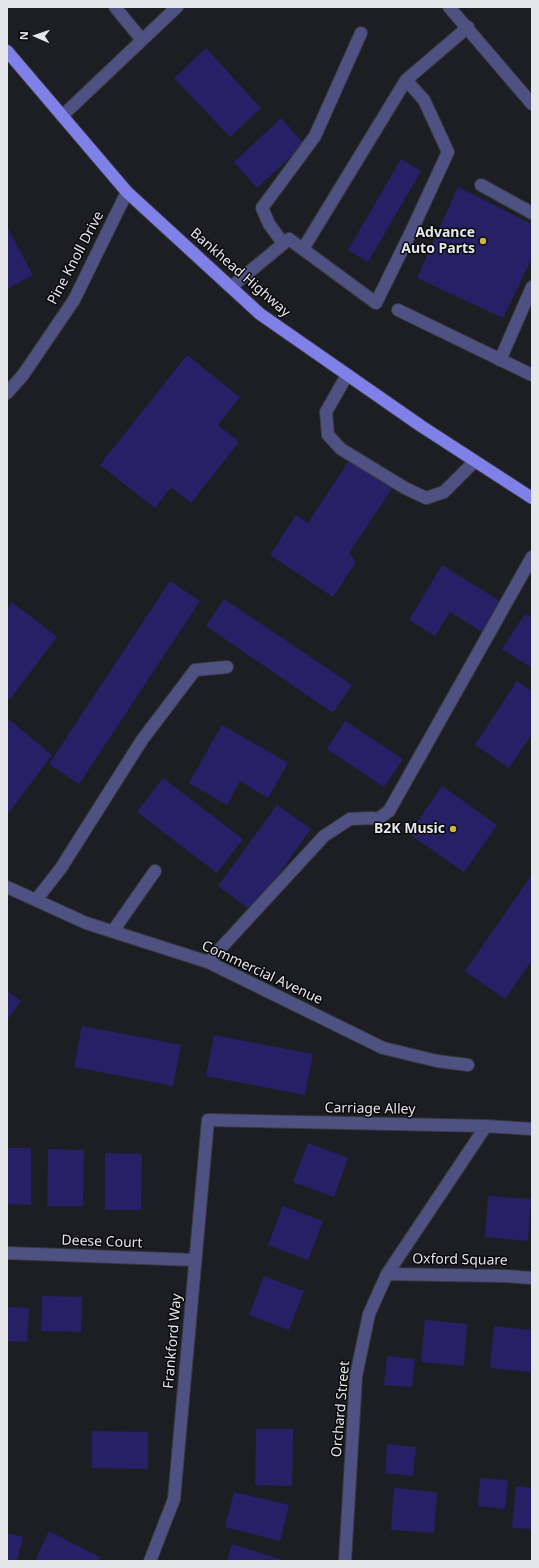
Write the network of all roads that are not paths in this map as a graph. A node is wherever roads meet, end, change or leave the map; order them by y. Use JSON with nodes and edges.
{"nodes":[{"id":1,"x":115,"y":7,"type":"edge"},
{"id":2,"x":177,"y":7,"type":"edge"},
{"id":3,"x":449,"y":7,"type":"edge"},
{"id":4,"x":468,"y":27,"type":"junction"},
{"id":5,"x":361,"y":33,"type":"dead end"},
{"id":6,"x":142,"y":40,"type":"junction"},
{"id":7,"x":7,"y":51,"type":"edge"},
{"id":8,"x":406,"y":80,"type":"junction"},
{"id":9,"x":532,"y":104,"type":"edge"},
{"id":10,"x":62,"y":116,"type":"junction"},
{"id":11,"x":481,"y":185,"type":"dead end"},
{"id":12,"x":127,"y":192,"type":"junction"},
{"id":13,"x":532,"y":213,"type":"edge"},
{"id":14,"x":284,"y":243,"type":"junction"},
{"id":15,"x":303,"y":250,"type":"junction"},
{"id":16,"x":231,"y":287,"type":"junction"},
{"id":17,"x":532,"y":287,"type":"edge"},
{"id":18,"x":398,"y":310,"type":"dead end"},
{"id":19,"x":500,"y":360,"type":"junction"},
{"id":20,"x":347,"y":375,"type":"junction"},
{"id":21,"x":532,"y":375,"type":"edge"},
{"id":22,"x":7,"y":393,"type":"edge"},
{"id":23,"x":475,"y":461,"type":"junction"},
{"id":24,"x":532,"y":498,"type":"edge"},
{"id":25,"x":532,"y":557,"type":"edge"},
{"id":26,"x":227,"y":666,"type":"dead end"},
{"id":27,"x":155,"y":871,"type":"dead end"},
{"id":28,"x":7,"y":887,"type":"edge"},
{"id":29,"x":36,"y":900,"type":"junction"},
{"id":30,"x":113,"y":932,"type":"junction"},
{"id":31,"x":208,"y":962,"type":"junction"},
{"id":32,"x":468,"y":1065,"type":"dead end"},
{"id":33,"x":208,"y":1120,"type":"joint"},
{"id":34,"x":486,"y":1126,"type":"junction"},
{"id":35,"x":532,"y":1129,"type":"edge"},
{"id":36,"x":7,"y":1253,"type":"edge"},
{"id":37,"x":195,"y":1260,"type":"junction"},
{"id":38,"x":387,"y":1274,"type":"junction"},
{"id":39,"x":532,"y":1278,"type":"edge"},
{"id":40,"x":150,"y":1561,"type":"edge"},
{"id":41,"x":345,"y":1561,"type":"edge"}],
"edges":[{"from":1,"to":6,"type":"street"},
{"from":2,"to":6,"type":"street"},
{"from":3,"to":4,"type":"street"},
{"from":4,"to":8,"type":"street"},
{"from":4,"to":9,"type":"street"},
{"from":5,"to":14,"type":"street"},
{"from":6,"to":10,"type":"street"},
{"from":7,"to":10,"type":"main road","name":"Bankhead Highway"},
{"from":8,"to":15,"type":"street"},
{"from":8,"to":15,"type":"street"},
{"from":10,"to":12,"type":"main road","name":"Bankhead Highway"},
{"from":11,"to":13,"type":"street"},
{"from":12,"to":16,"type":"main road","name":"Bankhead Highway"},
{"from":12,"to":22,"type":"street","name":"Pine Knoll Drive"},
{"from":14,"to":15,"type":"street"},
{"from":14,"to":16,"type":"street"},
{"from":16,"to":20,"type":"main road","name":"Bankhead Highway"},
{"from":17,"to":19,"type":"street"},
{"from":18,"to":19,"type":"street"},
{"from":19,"to":21,"type":"street"},
{"from":20,"to":23,"type":"main road","name":"Bankhead Highway"},
{"from":20,"to":23,"type":"street"},
{"from":23,"to":24,"type":"main road","name":"Bankhead Highway"},
{"from":25,"to":31,"type":"street"},
{"from":26,"to":29,"type":"street"},
{"from":27,"to":30,"type":"street"},
{"from":28,"to":29,"type":"street","name":"Commercial Avenue"},
{"from":29,"to":30,"type":"street","name":"Commercial Avenue"},
{"from":30,"to":31,"type":"street","name":"Commercial Avenue"},
{"from":31,"to":32,"type":"street","name":"Commercial Avenue"},
{"from":33,"to":34,"type":"street","name":"Carriage Alley"},
{"from":33,"to":37,"type":"street","name":"Frankford Way"},
{"from":34,"to":35,"type":"street","name":"Carriage Alley"},
{"from":34,"to":38,"type":"street","name":"Orchard Street"},
{"from":36,"to":37,"type":"street","name":"Deese Court"},
{"from":37,"to":40,"type":"street","name":"Frankford Way"},
{"from":38,"to":39,"type":"street","name":"Oxford Square"},
{"from":38,"to":41,"type":"street","name":"Orchard Street"}]}
